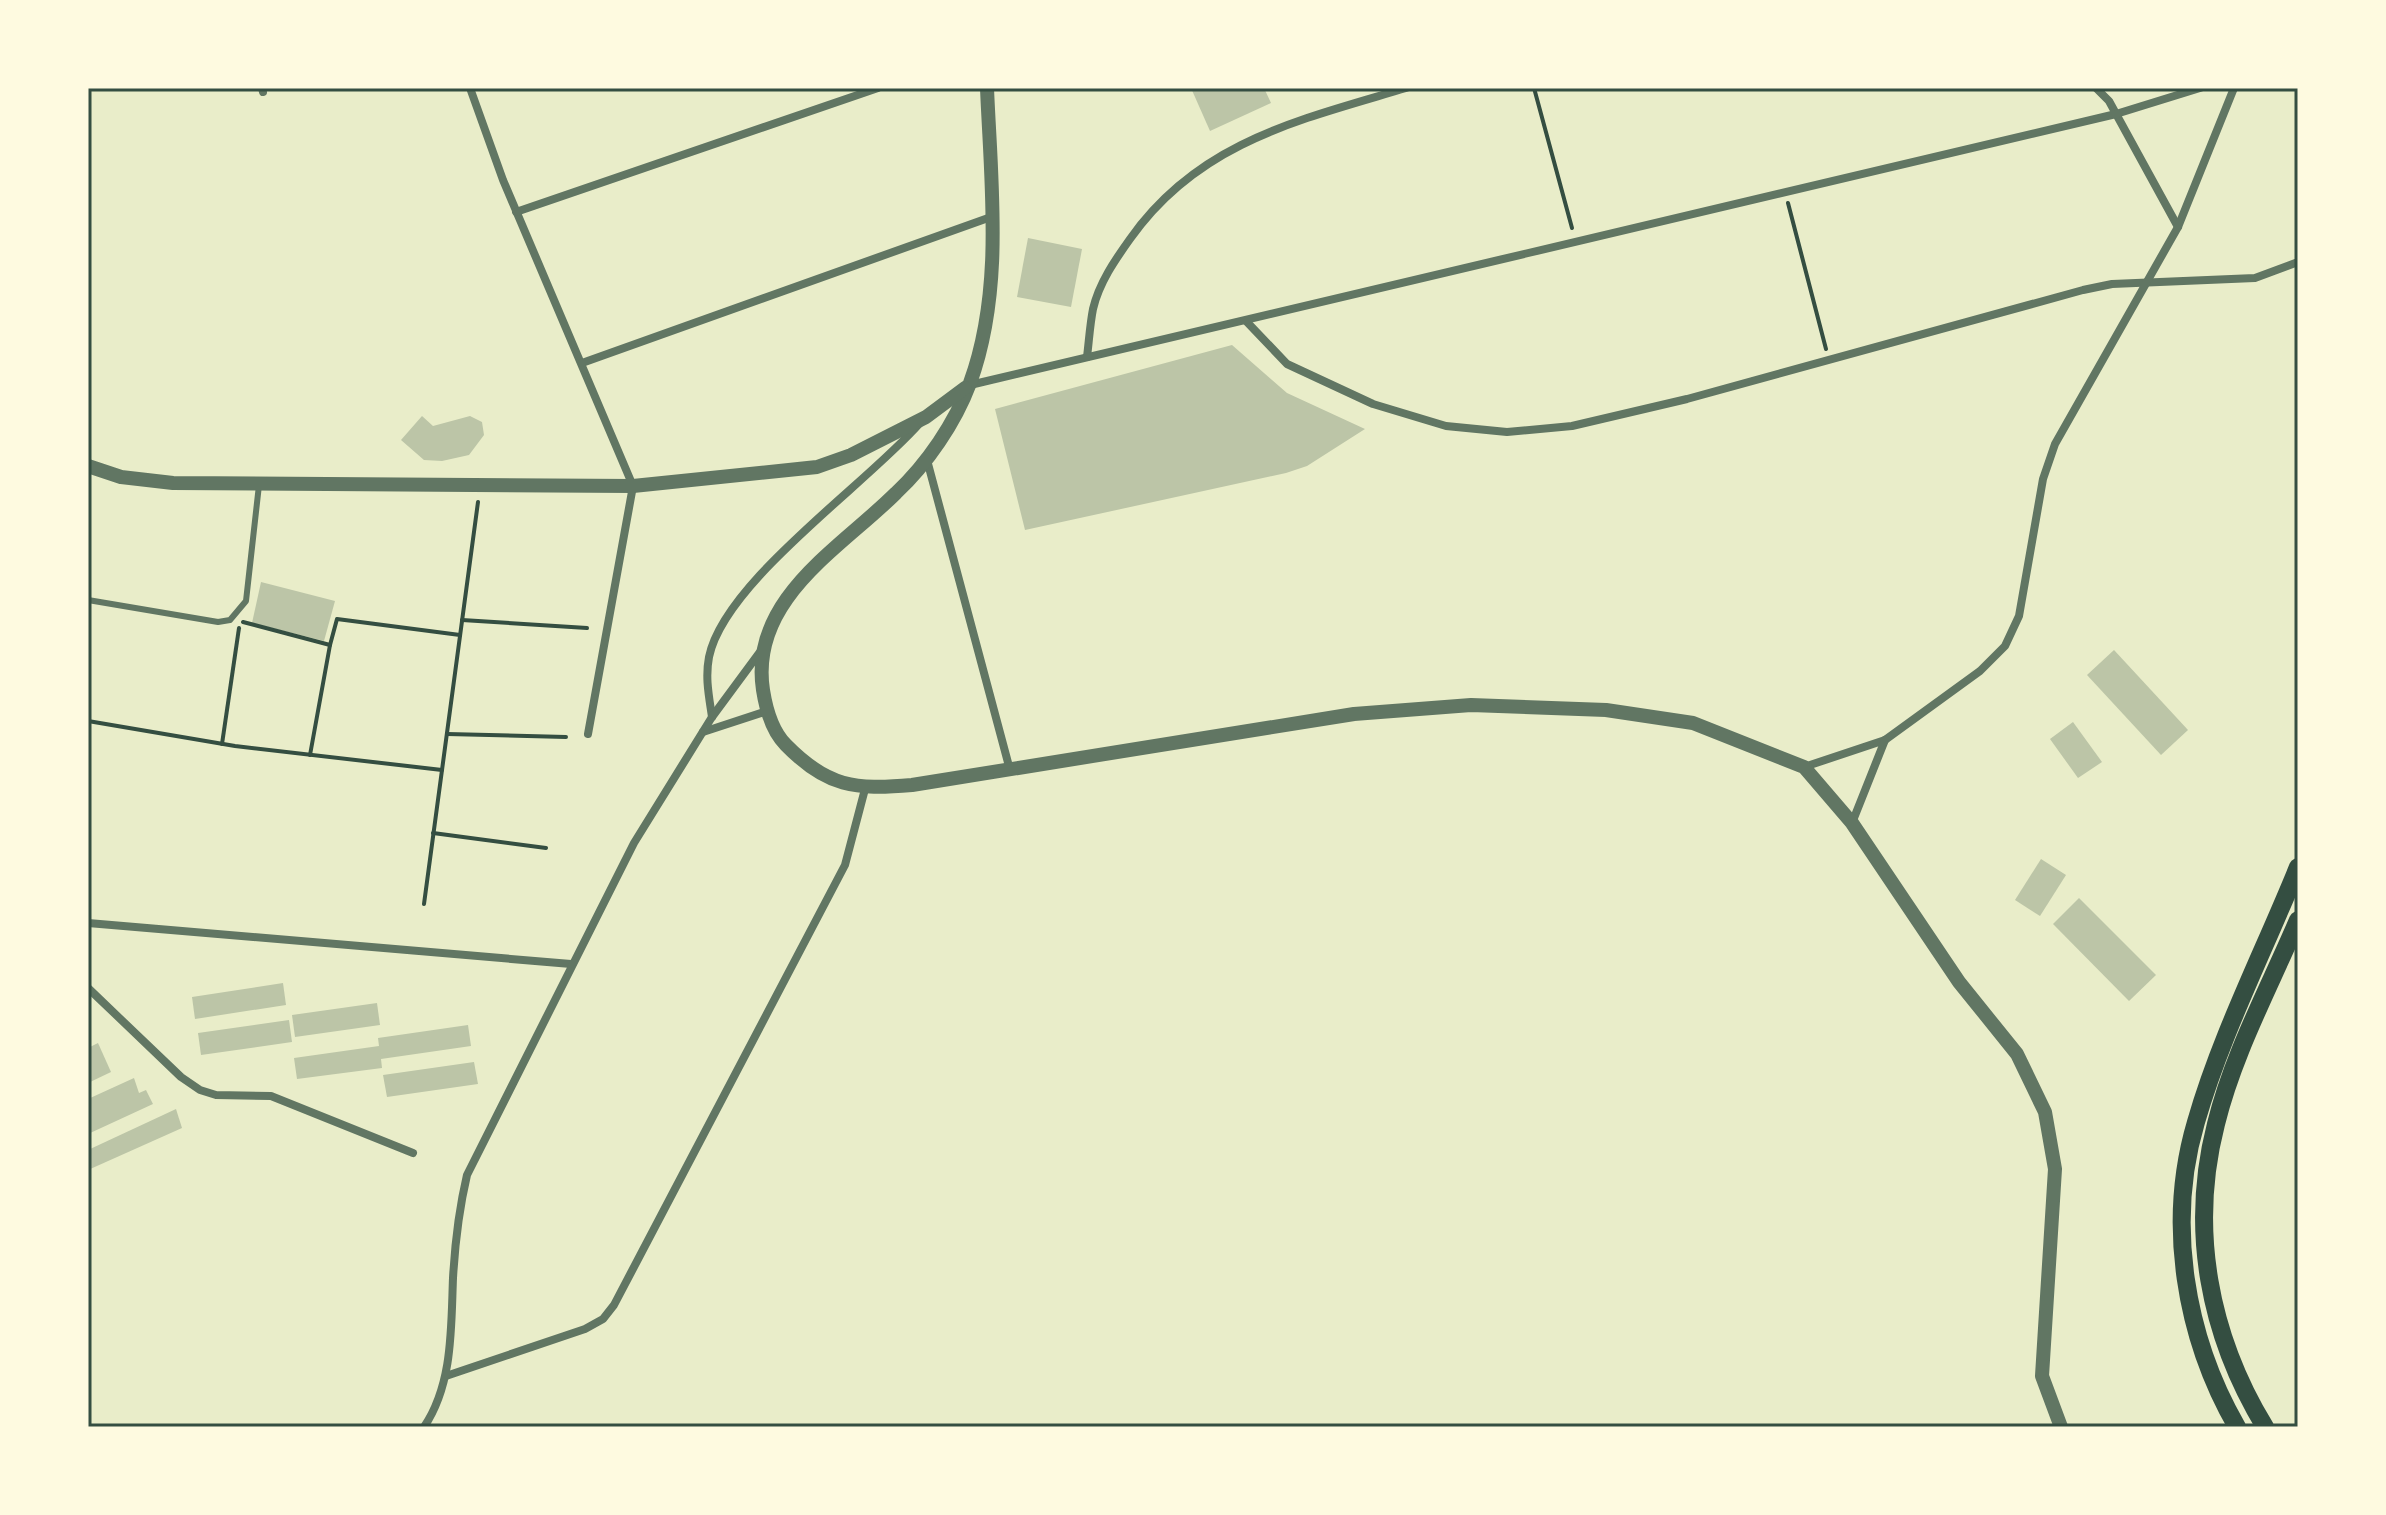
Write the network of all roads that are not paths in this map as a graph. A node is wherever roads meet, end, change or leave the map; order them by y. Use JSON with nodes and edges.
{"nodes":[{"id":1,"x":470,"y":88,"type":"edge"},
{"id":2,"x":878,"y":88,"type":"edge"},
{"id":3,"x":987,"y":88,"type":"edge"},
{"id":4,"x":1406,"y":88,"type":"edge"},
{"id":5,"x":2096,"y":88,"type":"edge"},
{"id":6,"x":2200,"y":88,"type":"edge"},
{"id":7,"x":2234,"y":88,"type":"edge"},
{"id":8,"x":2116,"y":114,"type":"junction"},
{"id":9,"x":516,"y":212,"type":"junction"},
{"id":10,"x":991,"y":217,"type":"junction"},
{"id":11,"x":2178,"y":227,"type":"junction"},
{"id":12,"x":2298,"y":262,"type":"edge"},
{"id":13,"x":2148,"y":284,"type":"junction"},
{"id":14,"x":1246,"y":321,"type":"junction"},
{"id":15,"x":1087,"y":357,"type":"junction"},
{"id":16,"x":582,"y":363,"type":"junction"},
{"id":17,"x":969,"y":385,"type":"junction"},
{"id":18,"x":926,"y":417,"type":"junction"},
{"id":19,"x":927,"y":459,"type":"junction"},
{"id":20,"x":88,"y":466,"type":"edge"},
{"id":21,"x":259,"y":485,"type":"junction"},
{"id":22,"x":633,"y":486,"type":"junction"},
{"id":23,"x":88,"y":600,"type":"edge"},
{"id":24,"x":764,"y":647,"type":"junction"},
{"id":25,"x":767,"y":711,"type":"junction"},
{"id":26,"x":712,"y":717,"type":"junction"},
{"id":27,"x":703,"y":732,"type":"junction"},
{"id":28,"x":588,"y":734,"type":"dead end"},
{"id":29,"x":1885,"y":740,"type":"junction"},
{"id":30,"x":1804,"y":767,"type":"junction"},
{"id":31,"x":1010,"y":770,"type":"junction"},
{"id":32,"x":865,"y":789,"type":"junction"},
{"id":33,"x":1852,"y":823,"type":"junction"},
{"id":34,"x":2298,"y":867,"type":"edge"},
{"id":35,"x":2298,"y":920,"type":"edge"},
{"id":36,"x":88,"y":923,"type":"edge"},
{"id":37,"x":571,"y":964,"type":"junction"},
{"id":38,"x":88,"y":988,"type":"edge"},
{"id":39,"x":413,"y":1153,"type":"dead end"},
{"id":40,"x":446,"y":1376,"type":"junction"},
{"id":41,"x":424,"y":1427,"type":"edge"},
{"id":42,"x":2061,"y":1427,"type":"edge"},
{"id":43,"x":2237,"y":1427,"type":"edge"},
{"id":44,"x":2265,"y":1427,"type":"edge"}],
"edges":[{"from":1,"to":9,"type":"street"},
{"from":2,"to":9,"type":"street"},
{"from":3,"to":10,"type":"street"},
{"from":4,"to":15,"type":"street"},
{"from":5,"to":8,"type":"street"},
{"from":6,"to":8,"type":"street"},
{"from":7,"to":11,"type":"street"},
{"from":8,"to":11,"type":"street"},
{"from":8,"to":14,"type":"street"},
{"from":9,"to":16,"type":"street"},
{"from":10,"to":16,"type":"street"},
{"from":10,"to":17,"type":"street"},
{"from":11,"to":13,"type":"street"},
{"from":12,"to":13,"type":"street"},
{"from":13,"to":14,"type":"street"},
{"from":13,"to":29,"type":"street"},
{"from":14,"to":15,"type":"street"},
{"from":15,"to":17,"type":"street"},
{"from":16,"to":22,"type":"street"},
{"from":17,"to":18,"type":"street"},
{"from":17,"to":19,"type":"street"},
{"from":18,"to":22,"type":"street"},
{"from":18,"to":26,"type":"street"},
{"from":19,"to":24,"type":"street"},
{"from":19,"to":31,"type":"street"},
{"from":20,"to":21,"type":"street"},
{"from":21,"to":22,"type":"street"},
{"from":21,"to":23,"type":"lane"},
{"from":22,"to":28,"type":"street"},
{"from":24,"to":25,"type":"street"},
{"from":24,"to":26,"type":"street"},
{"from":25,"to":27,"type":"street"},
{"from":25,"to":32,"type":"street"},
{"from":26,"to":27,"type":"street"},
{"from":27,"to":37,"type":"street"},
{"from":29,"to":30,"type":"street"},
{"from":29,"to":33,"type":"street"},
{"from":30,"to":31,"type":"street"},
{"from":30,"to":33,"type":"street"},
{"from":31,"to":32,"type":"street"},
{"from":32,"to":40,"type":"street"},
{"from":33,"to":42,"type":"street"},
{"from":34,"to":43,"type":"main road"},
{"from":35,"to":44,"type":"main road"},
{"from":36,"to":37,"type":"street"},
{"from":37,"to":40,"type":"street"},
{"from":38,"to":39,"type":"street"},
{"from":40,"to":41,"type":"street"}]}
